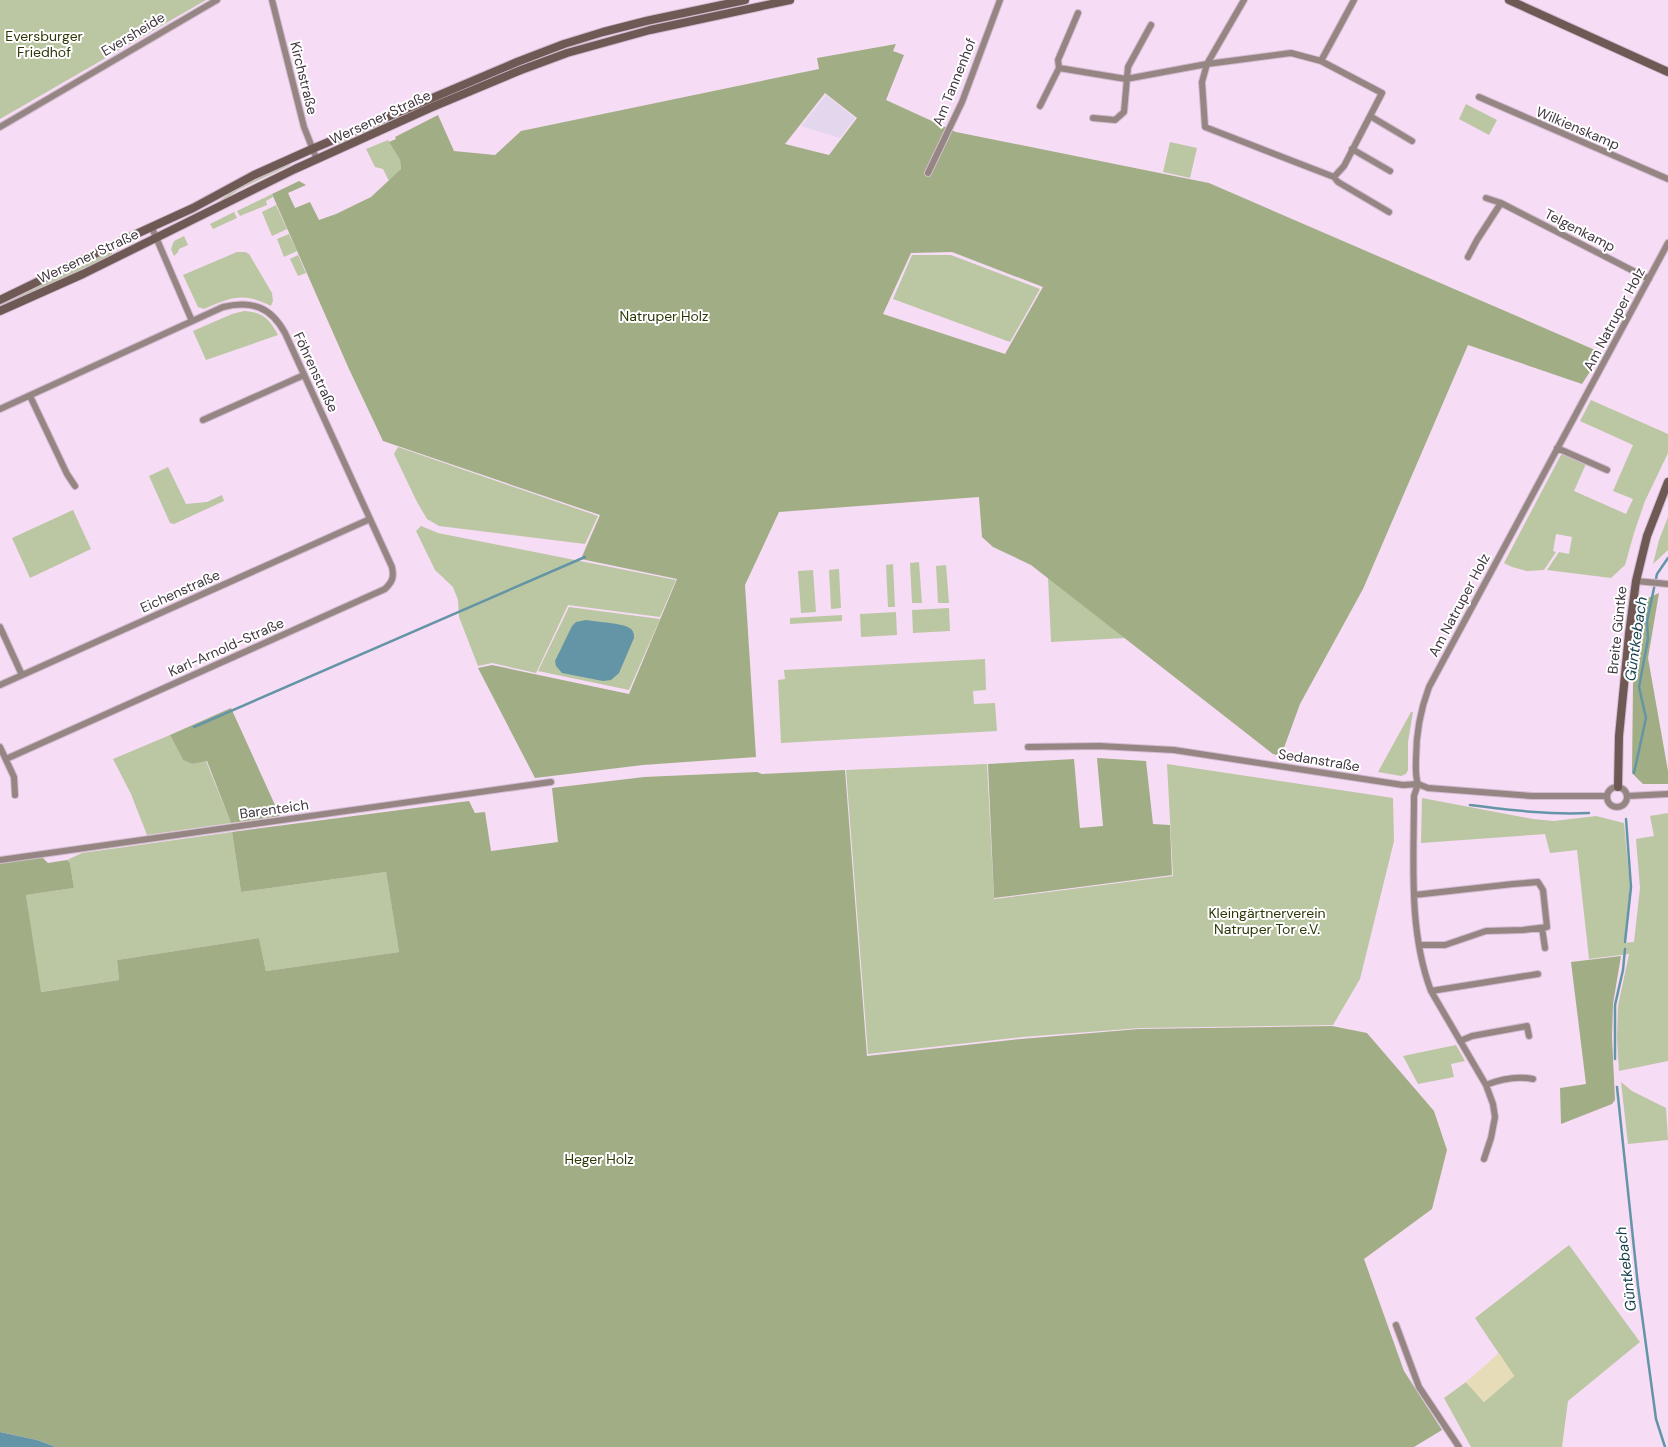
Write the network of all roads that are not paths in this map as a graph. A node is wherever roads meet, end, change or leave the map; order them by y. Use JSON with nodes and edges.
{"nodes":[{"id":1,"x":217,"y":0,"type":"edge"},
{"id":2,"x":272,"y":0,"type":"edge"},
{"id":3,"x":745,"y":0,"type":"edge"},
{"id":4,"x":790,"y":0,"type":"edge"},
{"id":5,"x":1000,"y":0,"type":"edge"},
{"id":6,"x":1244,"y":0,"type":"edge"},
{"id":7,"x":1354,"y":0,"type":"edge"},
{"id":8,"x":1509,"y":0,"type":"edge"},
{"id":9,"x":1078,"y":13,"type":"dead end"},
{"id":10,"x":1151,"y":25,"type":"dead end"},
{"id":11,"x":1321,"y":61,"type":"junction"},
{"id":12,"x":1207,"y":64,"type":"junction"},
{"id":13,"x":1059,"y":68,"type":"junction"},
{"id":14,"x":1668,"y":72,"type":"edge"},
{"id":15,"x":1126,"y":79,"type":"junction"},
{"id":16,"x":1479,"y":97,"type":"dead end"},
{"id":17,"x":1040,"y":106,"type":"dead end"},
{"id":18,"x":1370,"y":116,"type":"junction"},
{"id":19,"x":1094,"y":118,"type":"dead end"},
{"id":20,"x":0,"y":127,"type":"edge"},
{"id":21,"x":1412,"y":141,"type":"dead end"},
{"id":22,"x":312,"y":149,"type":"junction"},
{"id":23,"x":1352,"y":149,"type":"junction"},
{"id":24,"x":317,"y":160,"type":"junction"},
{"id":25,"x":1390,"y":171,"type":"dead end"},
{"id":26,"x":928,"y":173,"type":"dead end"},
{"id":27,"x":1334,"y":177,"type":"junction"},
{"id":28,"x":1668,"y":179,"type":"edge"},
{"id":29,"x":1486,"y":198,"type":"dead end"},
{"id":30,"x":1501,"y":203,"type":"junction"},
{"id":31,"x":1389,"y":212,"type":"dead end"},
{"id":32,"x":152,"y":228,"type":"junction"},
{"id":33,"x":157,"y":238,"type":"junction"},
{"id":34,"x":1668,"y":243,"type":"edge"},
{"id":35,"x":1468,"y":257,"type":"dead end"},
{"id":36,"x":1649,"y":279,"type":"junction"},
{"id":37,"x":0,"y":300,"type":"edge"},
{"id":38,"x":0,"y":310,"type":"edge"},
{"id":39,"x":192,"y":321,"type":"junction"},
{"id":40,"x":304,"y":375,"type":"junction"},
{"id":41,"x":30,"y":396,"type":"junction"},
{"id":42,"x":0,"y":409,"type":"edge"},
{"id":43,"x":203,"y":420,"type":"dead end"},
{"id":44,"x":1557,"y":448,"type":"junction"},
{"id":45,"x":1607,"y":470,"type":"dead end"},
{"id":46,"x":1668,"y":482,"type":"edge"},
{"id":47,"x":75,"y":486,"type":"dead end"},
{"id":48,"x":370,"y":519,"type":"junction"},
{"id":49,"x":1636,"y":581,"type":"junction"},
{"id":50,"x":1668,"y":584,"type":"edge"},
{"id":51,"x":0,"y":627,"type":"edge"},
{"id":52,"x":22,"y":675,"type":"junction"},
{"id":53,"x":0,"y":685,"type":"edge"},
{"id":54,"x":0,"y":747,"type":"edge"},
{"id":55,"x":1028,"y":747,"type":"dead end"},
{"id":56,"x":6,"y":759,"type":"junction"},
{"id":57,"x":551,"y":782,"type":"dead end"},
{"id":58,"x":1418,"y":784,"type":"junction"},
{"id":59,"x":1618,"y":787,"type":"junction"},
{"id":60,"x":1668,"y":794,"type":"edge"},
{"id":61,"x":15,"y":795,"type":"dead end"},
{"id":62,"x":1607,"y":796,"type":"junction"},
{"id":63,"x":1627,"y":796,"type":"junction"},
{"id":64,"x":0,"y":860,"type":"edge"},
{"id":65,"x":1414,"y":895,"type":"junction"},
{"id":66,"x":1542,"y":928,"type":"junction"},
{"id":67,"x":1419,"y":945,"type":"junction"},
{"id":68,"x":1546,"y":948,"type":"dead end"},
{"id":69,"x":1538,"y":974,"type":"dead end"},
{"id":70,"x":1431,"y":991,"type":"junction"},
{"id":71,"x":1529,"y":1036,"type":"dead end"},
{"id":72,"x":1460,"y":1041,"type":"junction"},
{"id":73,"x":1533,"y":1079,"type":"dead end"},
{"id":74,"x":1486,"y":1085,"type":"junction"},
{"id":75,"x":1484,"y":1159,"type":"dead end"},
{"id":76,"x":1396,"y":1325,"type":"dead end"},
{"id":77,"x":1459,"y":1447,"type":"edge"}],
"edges":[{"from":1,"to":20,"type":"street","name":"Eversheide"},
{"from":2,"to":22,"type":"street","name":"Kirchstraße"},
{"from":3,"to":22,"type":"main road","name":"Wersener Straße"},
{"from":4,"to":24,"type":"main road","name":"Wersener Straße"},
{"from":5,"to":26,"type":"street","name":"Am Tannenhof"},
{"from":6,"to":12,"type":"street"},
{"from":7,"to":11,"type":"street"},
{"from":8,"to":14,"type":"main road"},
{"from":9,"to":13,"type":"street"},
{"from":10,"to":15,"type":"street"},
{"from":11,"to":12,"type":"street"},
{"from":11,"to":18,"type":"street"},
{"from":12,"to":15,"type":"street"},
{"from":12,"to":27,"type":"street"},
{"from":13,"to":15,"type":"street"},
{"from":13,"to":17,"type":"street"},
{"from":15,"to":19,"type":"street"},
{"from":16,"to":28,"type":"street","name":"Wilkienskamp"},
{"from":18,"to":21,"type":"street"},
{"from":18,"to":23,"type":"street"},
{"from":22,"to":24,"type":"street","name":"Kirchstraße"},
{"from":22,"to":32,"type":"main road","name":"Wersener Straße"},
{"from":23,"to":25,"type":"street"},
{"from":23,"to":27,"type":"street"},
{"from":24,"to":33,"type":"main road","name":"Wersener Straße"},
{"from":27,"to":31,"type":"street"},
{"from":29,"to":30,"type":"street","name":"Telgenkamp"},
{"from":30,"to":35,"type":"street"},
{"from":30,"to":36,"type":"street","name":"Telgenkamp"},
{"from":32,"to":33,"type":"street"},
{"from":32,"to":37,"type":"main road","name":"Wersener Straße"},
{"from":33,"to":38,"type":"main road","name":"Wersener Straße"},
{"from":33,"to":39,"type":"street"},
{"from":34,"to":36,"type":"street","name":"Am Natruper Holz"},
{"from":36,"to":44,"type":"street","name":"Am Natruper Holz"},
{"from":39,"to":40,"type":"street","name":"Föhrenstraße"},
{"from":39,"to":41,"type":"street","name":"Föhrenstraße"},
{"from":40,"to":43,"type":"street"},
{"from":40,"to":48,"type":"street","name":"Föhrenstraße"},
{"from":41,"to":42,"type":"street","name":"Föhrenstraße"},
{"from":41,"to":47,"type":"street"},
{"from":44,"to":45,"type":"street"},
{"from":44,"to":58,"type":"street","name":"Am Natruper Holz"},
{"from":46,"to":49,"type":"main road","name":"Breite Güntke"},
{"from":48,"to":52,"type":"street","name":"Eichenstraße"},
{"from":48,"to":56,"type":"street","name":"Karl-Arnold-Straße"},
{"from":49,"to":50,"type":"street"},
{"from":49,"to":59,"type":"main road","name":"Breite Güntke"},
{"from":51,"to":52,"type":"street"},
{"from":52,"to":53,"type":"street","name":"Eichenstraße"},
{"from":54,"to":56,"type":"street"},
{"from":55,"to":58,"type":"street","name":"Sedanstraße"},
{"from":56,"to":61,"type":"street"},
{"from":57,"to":64,"type":"street","name":"Barenteich"},
{"from":58,"to":62,"type":"street","name":"Sedanstraße"},
{"from":58,"to":65,"type":"street","name":"Am Natruper Holz"},
{"from":59,"to":62,"type":"street"},
{"from":59,"to":63,"type":"street"},
{"from":60,"to":63,"type":"street"},
{"from":62,"to":63,"type":"street"},
{"from":65,"to":66,"type":"street"},
{"from":65,"to":67,"type":"street","name":"Am Natruper Holz"},
{"from":66,"to":67,"type":"street"},
{"from":66,"to":68,"type":"street"},
{"from":67,"to":70,"type":"street","name":"Am Natruper Holz"},
{"from":69,"to":70,"type":"street"},
{"from":70,"to":72,"type":"street","name":"Am Natruper Holz"},
{"from":71,"to":72,"type":"street"},
{"from":72,"to":74,"type":"street","name":"Am Natruper Holz"},
{"from":73,"to":74,"type":"street"},
{"from":74,"to":75,"type":"street","name":"Am Natruper Holz"},
{"from":76,"to":77,"type":"street"}]}
